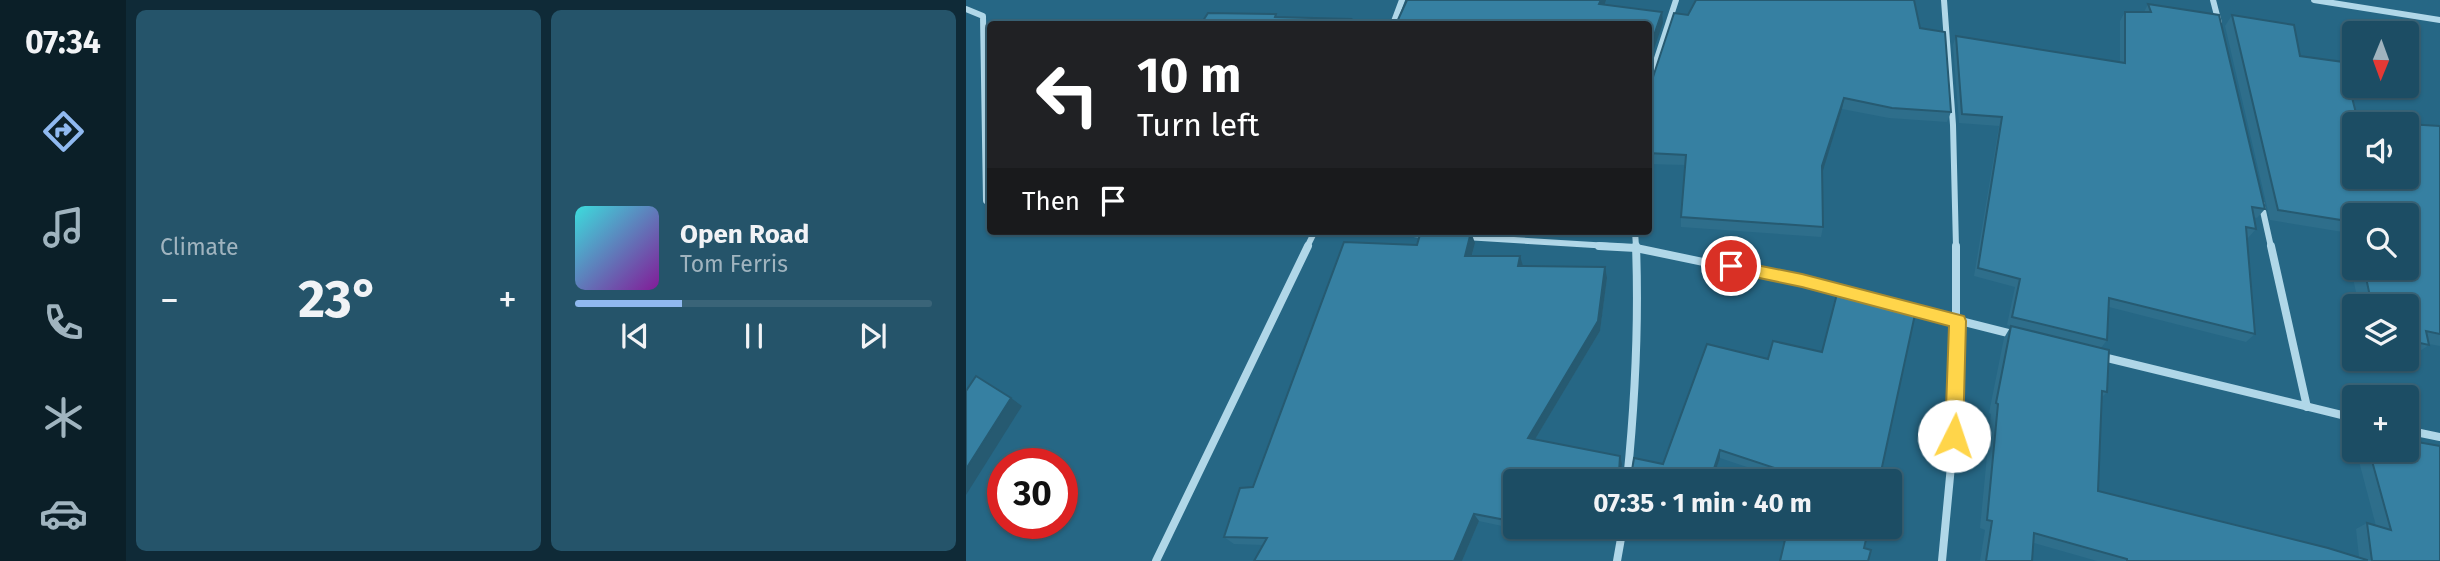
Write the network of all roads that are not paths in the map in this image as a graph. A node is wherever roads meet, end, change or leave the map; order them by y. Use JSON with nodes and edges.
{"nodes":[{"id":1,"x":1402,"y":0,"type":"edge"},
{"id":2,"x":1676,"y":0,"type":"edge"},
{"id":3,"x":1944,"y":0,"type":"edge"},
{"id":4,"x":2213,"y":0,"type":"edge"},
{"id":5,"x":2314,"y":0,"type":"edge"},
{"id":6,"x":2379,"y":0,"type":"edge"},
{"id":7,"x":966,"y":9,"type":"edge"},
{"id":8,"x":2384,"y":11,"type":"junction"},
{"id":9,"x":2440,"y":20,"type":"edge"},
{"id":10,"x":1394,"y":21,"type":"edge"},
{"id":11,"x":2219,"y":26,"type":"edge"},
{"id":12,"x":1652,"y":74,"type":"edge"},
{"id":13,"x":2260,"y":197,"type":"edge"},
{"id":14,"x":987,"y":202,"type":"edge"},
{"id":15,"x":1313,"y":235,"type":"edge"},
{"id":16,"x":1635,"y":235,"type":"edge"},
{"id":17,"x":1462,"y":237,"type":"edge"},
{"id":18,"x":1636,"y":248,"type":"junction"},
{"id":19,"x":1854,"y":294,"type":"edge"},
{"id":20,"x":1906,"y":307,"type":"edge"},
{"id":21,"x":1958,"y":321,"type":"junction"},
{"id":22,"x":2025,"y":337,"type":"edge"},
{"id":23,"x":2092,"y":354,"type":"edge"},
{"id":24,"x":2307,"y":407,"type":"junction"},
{"id":25,"x":2342,"y":415,"type":"edge"},
{"id":26,"x":2419,"y":433,"type":"edge"},
{"id":27,"x":2440,"y":437,"type":"edge"},
{"id":28,"x":1628,"y":469,"type":"edge"},
{"id":29,"x":1621,"y":539,"type":"edge"},
{"id":30,"x":1156,"y":561,"type":"edge"},
{"id":31,"x":1617,"y":561,"type":"edge"},
{"id":32,"x":1942,"y":561,"type":"edge"}],
"edges":[{"from":1,"to":10,"type":"street"},
{"from":2,"to":12,"type":"street"},
{"from":3,"to":21,"type":"street"},
{"from":4,"to":11,"type":"street"},
{"from":5,"to":8,"type":"street"},
{"from":6,"to":8,"type":"street"},
{"from":7,"to":14,"type":"street"},
{"from":8,"to":9,"type":"street"},
{"from":13,"to":24,"type":"street"},
{"from":15,"to":30,"type":"street"},
{"from":16,"to":18,"type":"street"},
{"from":17,"to":18,"type":"street"},
{"from":18,"to":19,"type":"street"},
{"from":18,"to":28,"type":"street"},
{"from":20,"to":21,"type":"street"},
{"from":21,"to":22,"type":"street"},
{"from":21,"to":32,"type":"street"},
{"from":23,"to":24,"type":"street"},
{"from":24,"to":25,"type":"street"},
{"from":26,"to":27,"type":"street"},
{"from":29,"to":31,"type":"street"}]}
